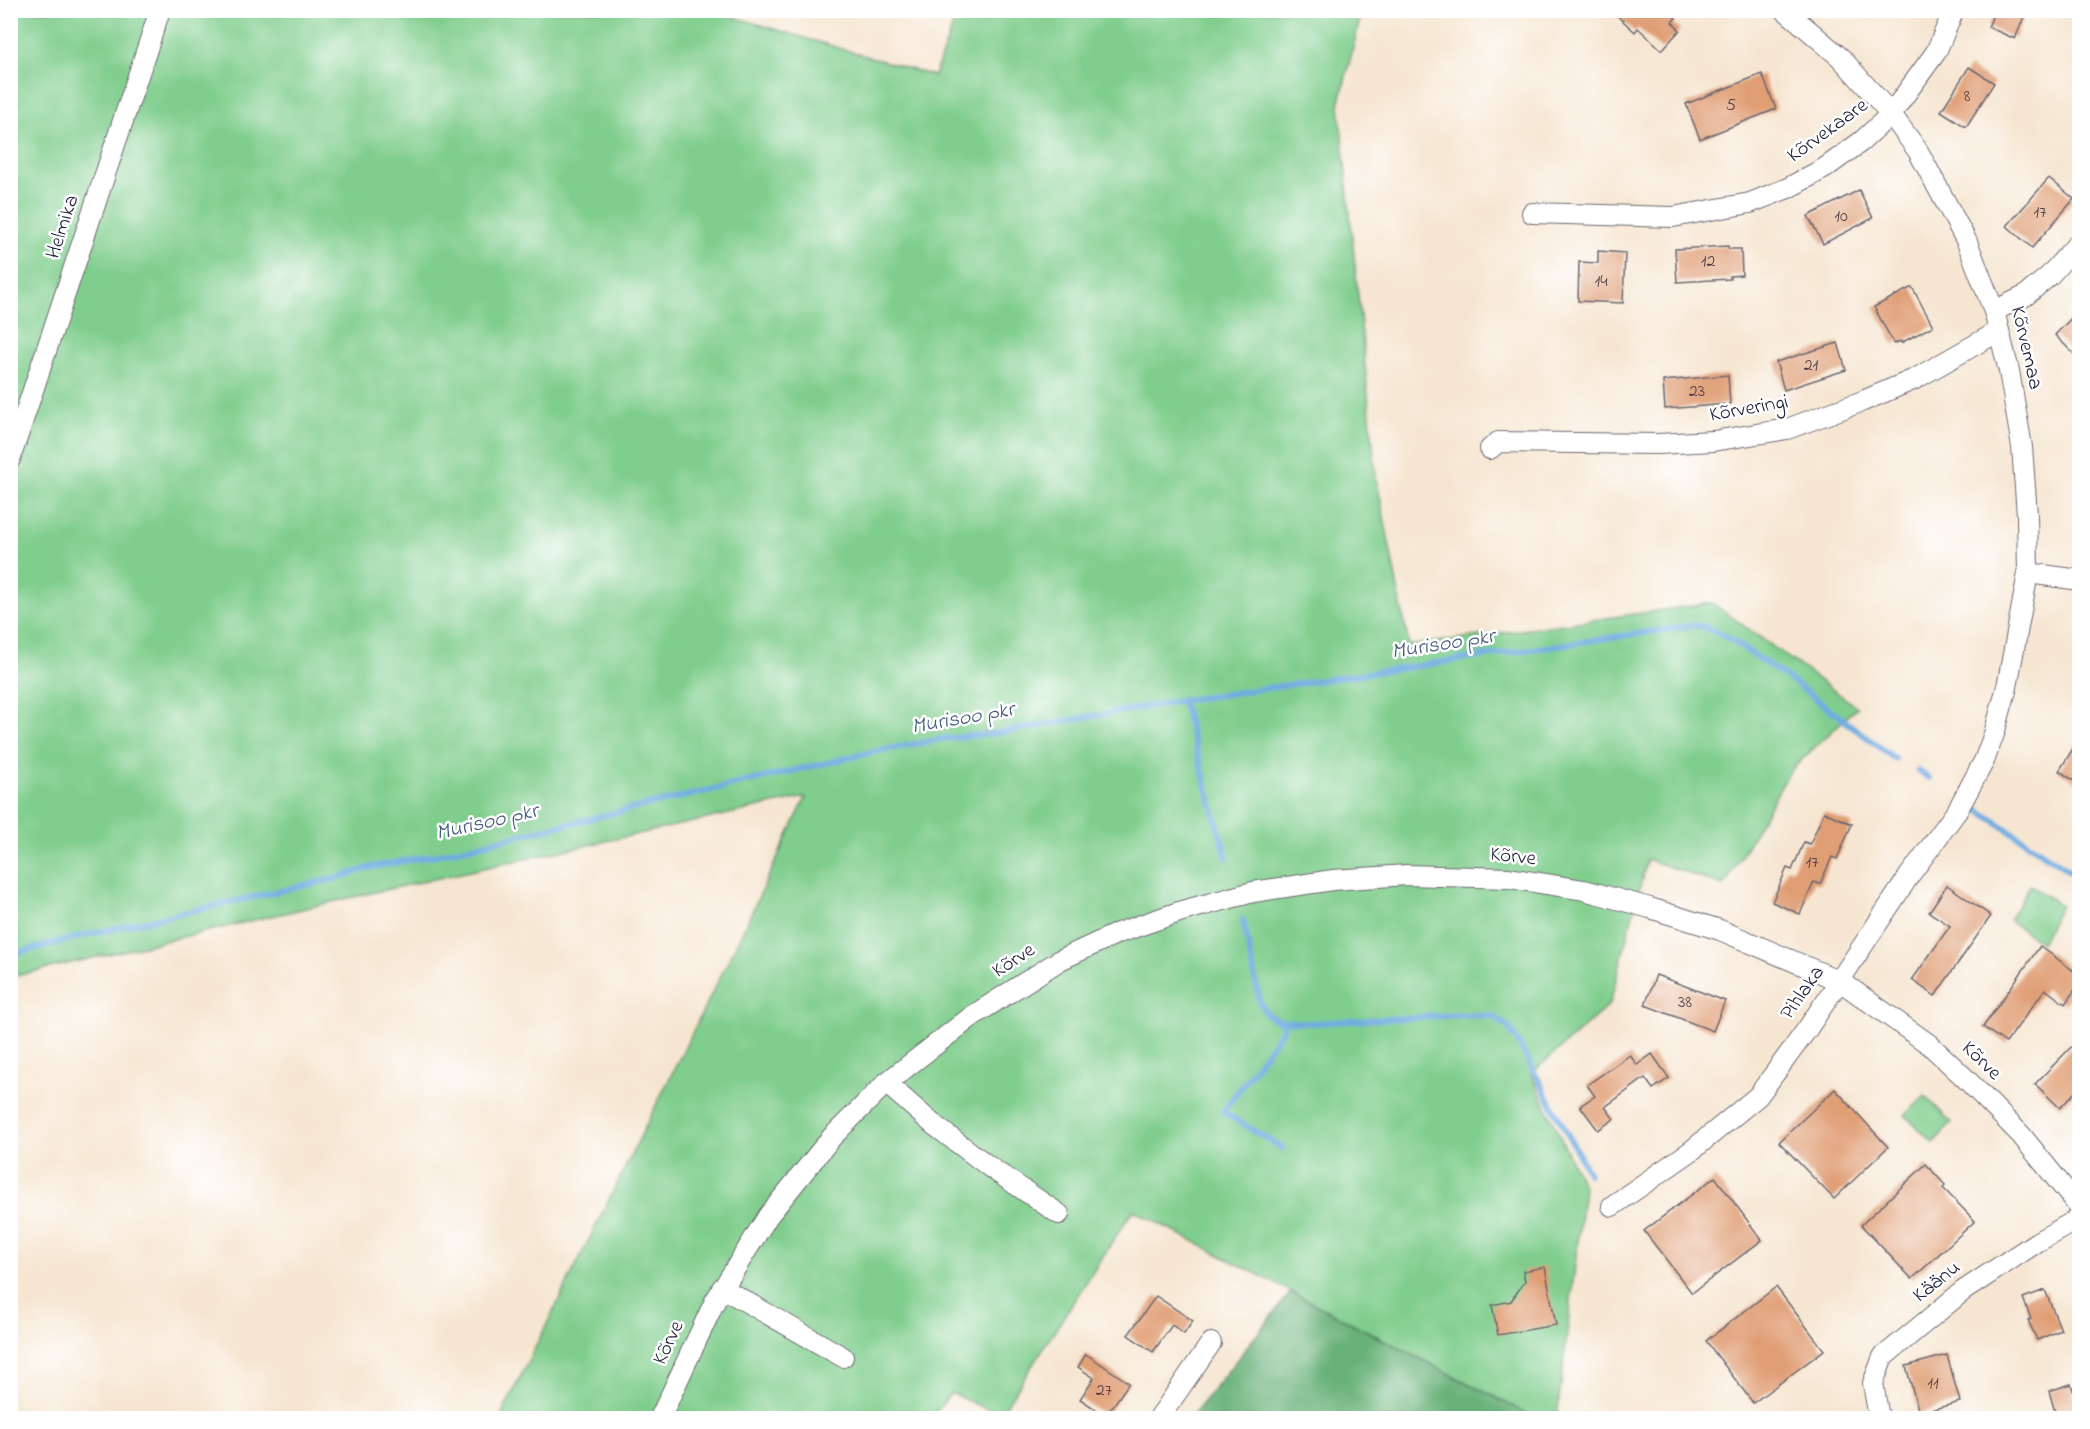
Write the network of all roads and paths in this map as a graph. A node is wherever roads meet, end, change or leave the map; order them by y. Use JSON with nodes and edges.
{"nodes":[{"id":1,"x":160,"y":10,"type":"edge"},
{"id":2,"x":1785,"y":10,"type":"edge"},
{"id":3,"x":1954,"y":10,"type":"edge"},
{"id":4,"x":1891,"y":114,"type":"junction"},
{"id":5,"x":1532,"y":213,"type":"dead end"},
{"id":6,"x":2079,"y":241,"type":"edge"},
{"id":7,"x":1994,"y":311,"type":"junction"},
{"id":8,"x":1999,"y":331,"type":"junction"},
{"id":9,"x":1490,"y":449,"type":"dead end"},
{"id":10,"x":10,"y":459,"type":"edge"},
{"id":11,"x":2028,"y":573,"type":"junction"},
{"id":12,"x":2079,"y":580,"type":"edge"},
{"id":13,"x":1984,"y":761,"type":"joint"},
{"id":14,"x":1839,"y":981,"type":"junction"},
{"id":15,"x":886,"y":1083,"type":"junction"},
{"id":16,"x":1612,"y":1206,"type":"dead end"},
{"id":17,"x":2079,"y":1208,"type":"edge"},
{"id":18,"x":1059,"y":1214,"type":"dead end"},
{"id":19,"x":2079,"y":1218,"type":"edge"},
{"id":20,"x":722,"y":1288,"type":"junction"},
{"id":21,"x":1211,"y":1343,"type":"dead end"},
{"id":22,"x":843,"y":1357,"type":"dead end"},
{"id":23,"x":660,"y":1419,"type":"edge"},
{"id":24,"x":1159,"y":1419,"type":"edge"},
{"id":25,"x":1879,"y":1419,"type":"edge"}],
"edges":[{"from":1,"to":10,"type":"street","name":"Helmika"},
{"from":2,"to":4,"type":"street","name":"Kõrvemaa"},
{"from":3,"to":4,"type":"street","name":"Kõrvekaare"},
{"from":4,"to":5,"type":"street","name":"Kõrvekaare"},
{"from":4,"to":7,"type":"street","name":"Kõrvemaa"},
{"from":6,"to":7,"type":"street"},
{"from":7,"to":8,"type":"street","name":"Kõrvemaa"},
{"from":8,"to":9,"type":"street","name":"Kõrveringi"},
{"from":8,"to":11,"type":"street","name":"Kõrvemaa"},
{"from":11,"to":12,"type":"street"},
{"from":11,"to":13,"type":"street","name":"Kõrvemaa"},
{"from":13,"to":14,"type":"street","name":"Pihlaka"},
{"from":14,"to":15,"type":"street","name":"Kõrve"},
{"from":14,"to":16,"type":"street","name":"Pihlaka"},
{"from":14,"to":17,"type":"street","name":"Kõrve"},
{"from":15,"to":18,"type":"street"},
{"from":15,"to":20,"type":"street","name":"Kõrve"},
{"from":19,"to":25,"type":"street","name":"Käänu"},
{"from":20,"to":22,"type":"street"},
{"from":20,"to":23,"type":"street","name":"Kõrve"},
{"from":21,"to":24,"type":"street"}]}
